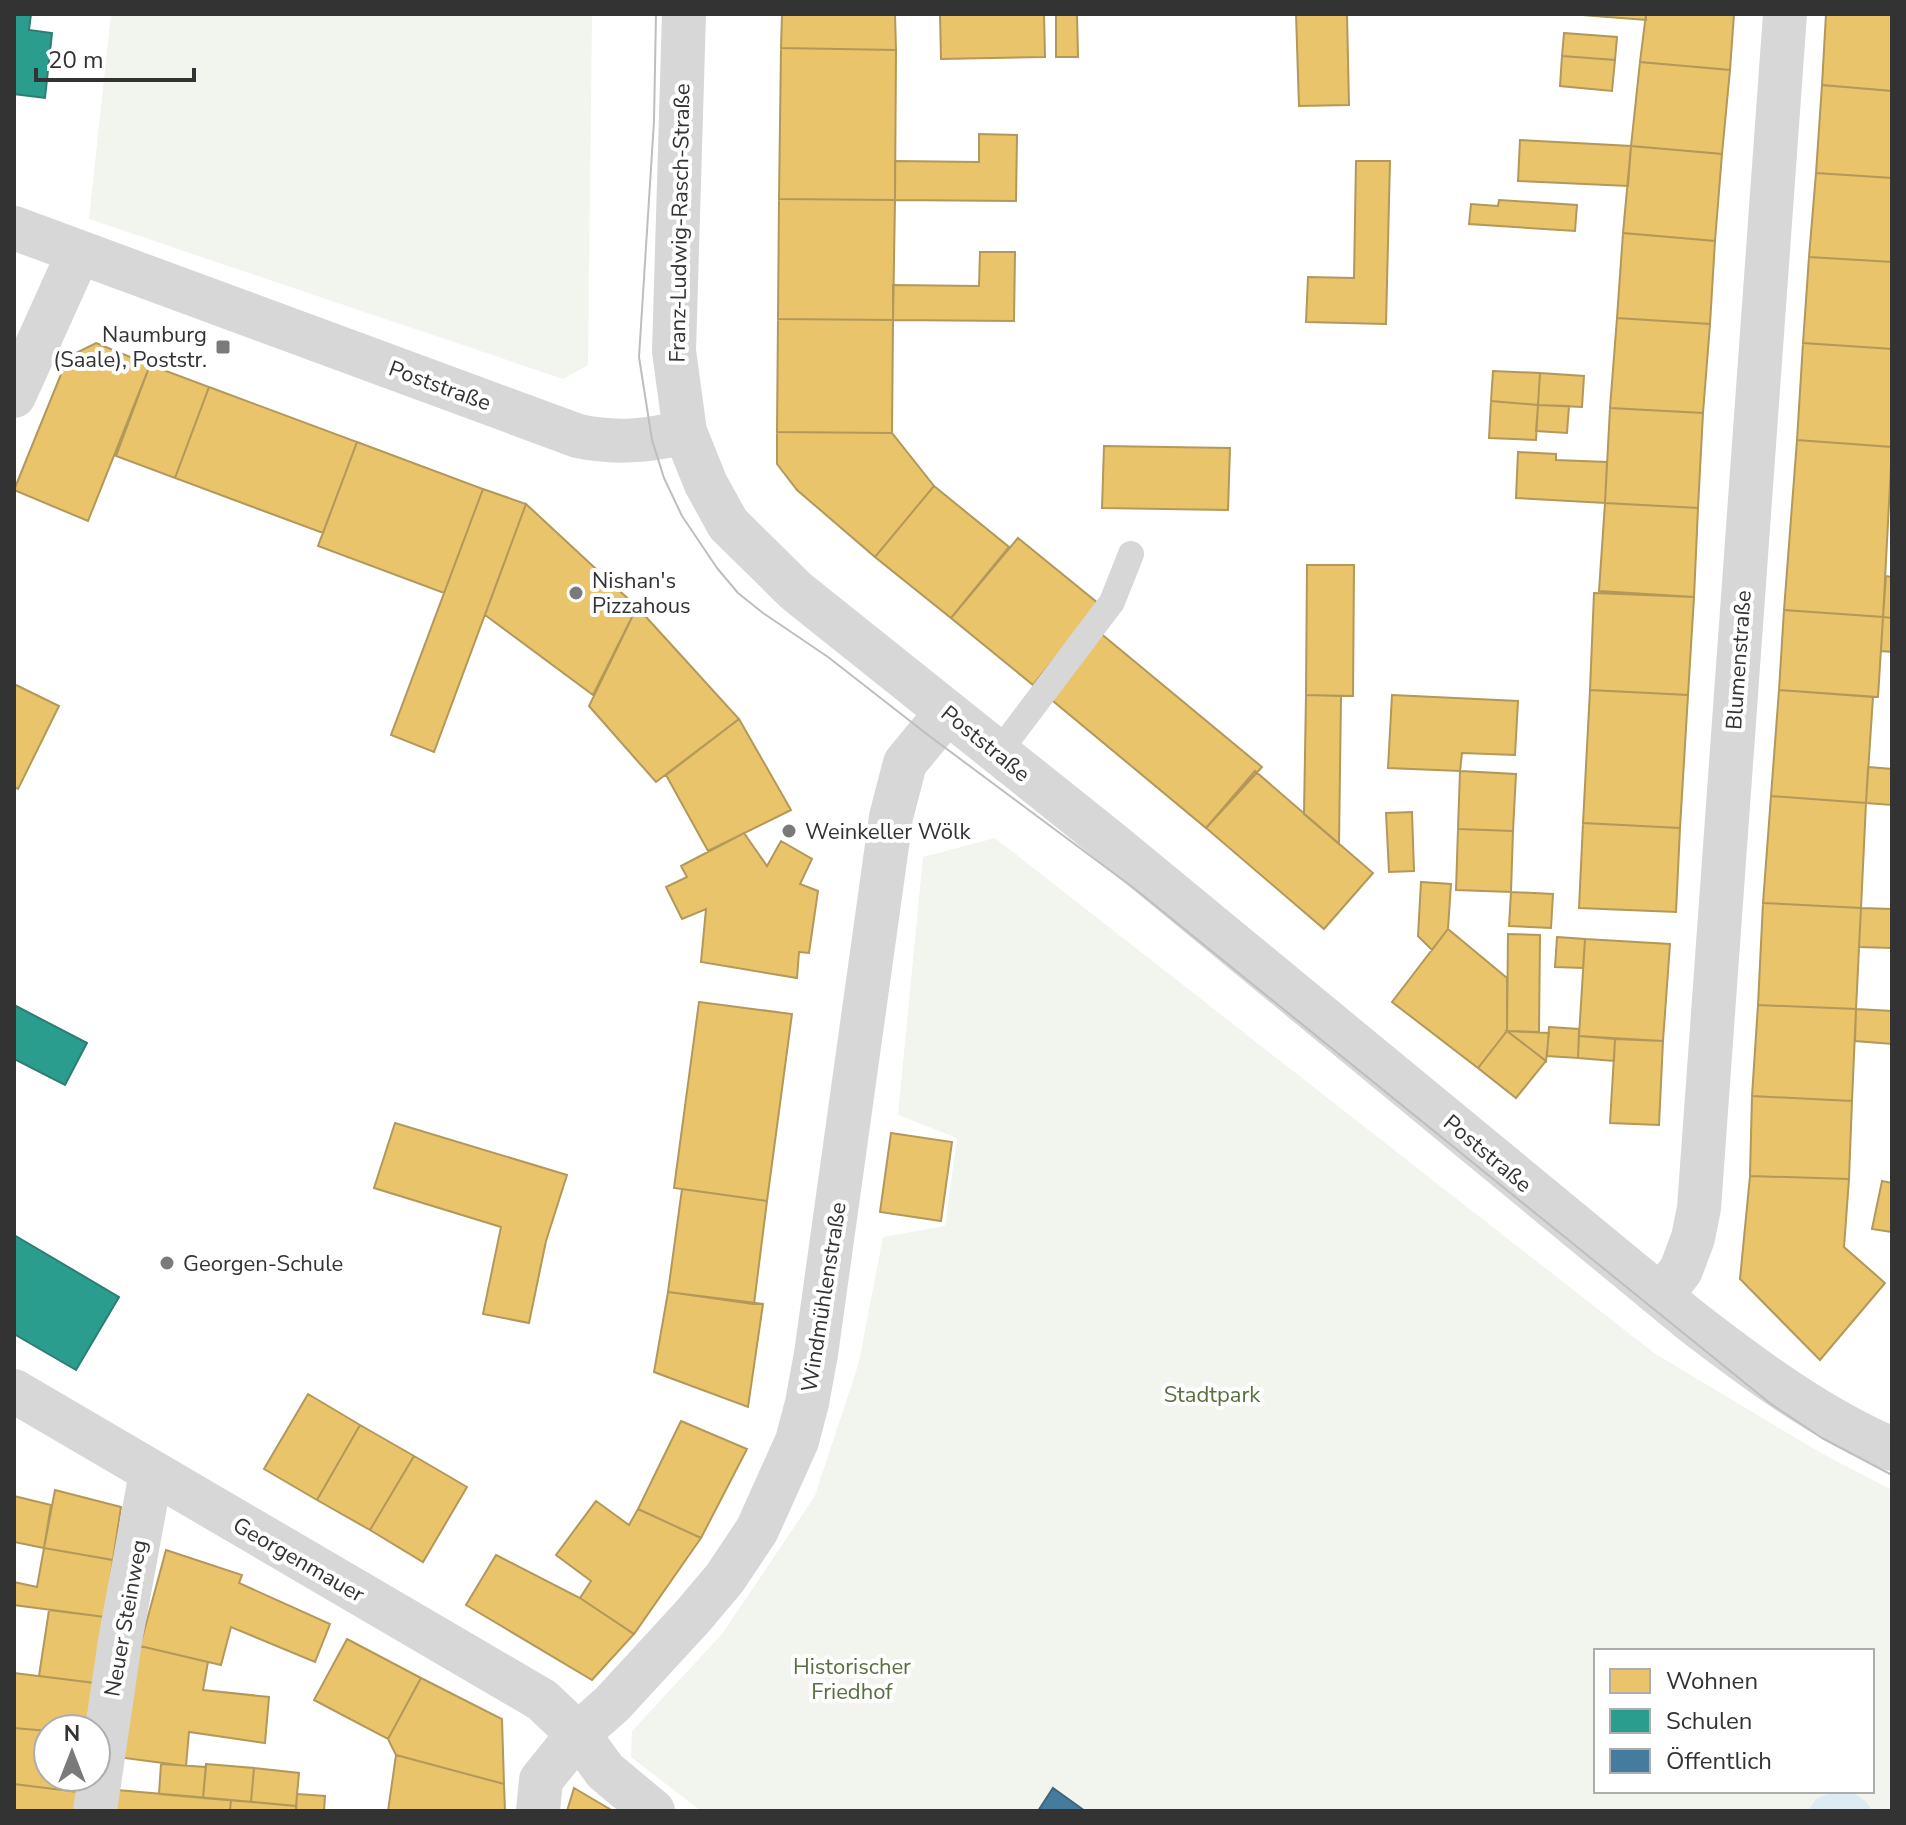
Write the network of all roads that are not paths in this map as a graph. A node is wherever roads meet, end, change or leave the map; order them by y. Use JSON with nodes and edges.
{"nodes":[{"id":1,"x":684,"y":14,"type":"edge"},
{"id":2,"x":1785,"y":14,"type":"edge"},
{"id":3,"x":14,"y":228,"type":"edge"},
{"id":4,"x":79,"y":252,"type":"junction"},
{"id":5,"x":14,"y":396,"type":"edge"},
{"id":6,"x":685,"y":432,"type":"junction"},
{"id":7,"x":1131,"y":554,"type":"dead end"},
{"id":8,"x":947,"y":712,"type":"junction"},
{"id":9,"x":998,"y":753,"type":"junction"},
{"id":10,"x":1661,"y":1296,"type":"junction"},
{"id":11,"x":14,"y":1391,"type":"edge"},
{"id":12,"x":1892,"y":1449,"type":"edge"},
{"id":13,"x":151,"y":1473,"type":"junction"},
{"id":14,"x":578,"y":1734,"type":"junction"},
{"id":15,"x":95,"y":1811,"type":"edge"},
{"id":16,"x":538,"y":1811,"type":"edge"},
{"id":17,"x":653,"y":1811,"type":"edge"}],
"edges":[{"from":1,"to":6,"type":"street","name":"Franz-Ludwig-Rasch-Straße"},
{"from":2,"to":10,"type":"street","name":"Blumenstraße"},
{"from":3,"to":4,"type":"street","name":"Poststraße"},
{"from":4,"to":5,"type":"street"},
{"from":4,"to":6,"type":"street","name":"Poststraße"},
{"from":6,"to":8,"type":"street","name":"Poststraße"},
{"from":7,"to":9,"type":"lane"},
{"from":8,"to":9,"type":"street","name":"Poststraße"},
{"from":8,"to":14,"type":"street","name":"Windmühlenstraße"},
{"from":9,"to":10,"type":"street","name":"Poststraße"},
{"from":10,"to":12,"type":"street","name":"Poststraße"},
{"from":11,"to":13,"type":"street","name":"Georgenmauer"},
{"from":13,"to":14,"type":"street","name":"Georgenmauer"},
{"from":13,"to":15,"type":"street","name":"Neuer Steinweg"},
{"from":14,"to":16,"type":"street","name":"Windmühlenstraße"},
{"from":14,"to":17,"type":"street","name":"Georgenmauer"}]}
